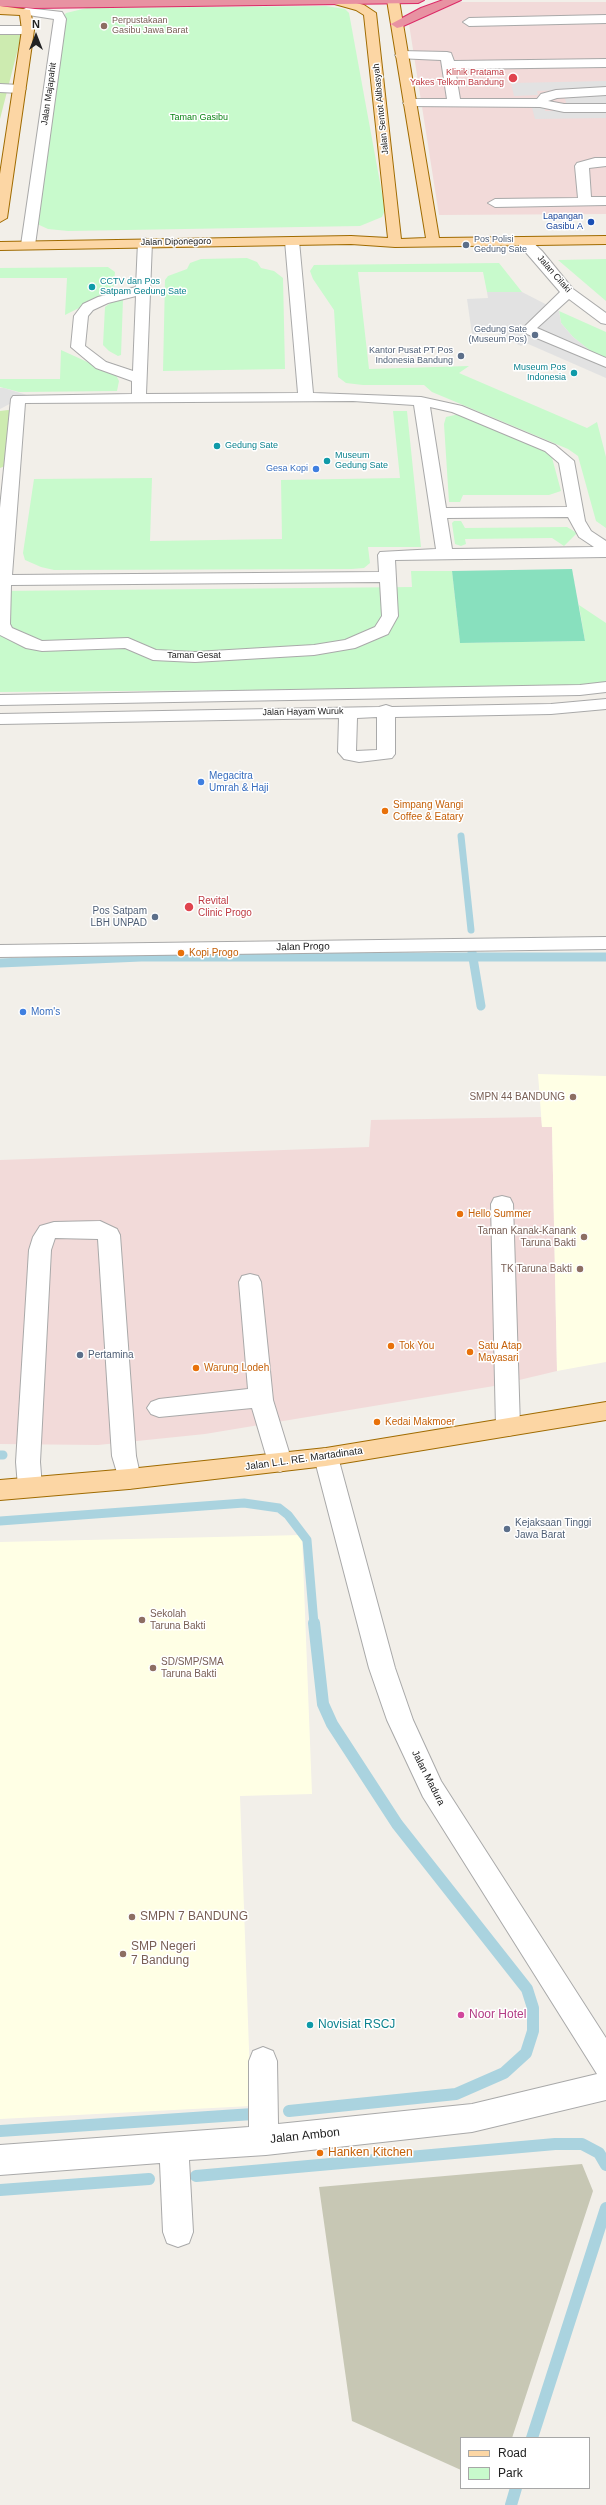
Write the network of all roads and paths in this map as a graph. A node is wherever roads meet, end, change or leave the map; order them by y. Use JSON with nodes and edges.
{"nodes":[{"id":1,"x":418,"y":0,"type":"edge"},
{"id":2,"x":455,"y":0,"type":"edge"},
{"id":3,"x":335,"y":1,"type":"junction"},
{"id":4,"x":0,"y":2,"type":"edge"},
{"id":5,"x":394,"y":3,"type":"edge"},
{"id":6,"x":0,"y":10,"type":"edge"},
{"id":7,"x":368,"y":10,"type":"junction"},
{"id":8,"x":26,"y":12,"type":"junction"},
{"id":9,"x":606,"y":19,"type":"edge"},
{"id":10,"x":469,"y":22,"type":"dead end"},
{"id":11,"x":397,"y":24,"type":"junction"},
{"id":12,"x":0,"y":30,"type":"edge"},
{"id":13,"x":28,"y":30,"type":"junction"},
{"id":14,"x":402,"y":60,"type":"junction"},
{"id":15,"x":606,"y":62,"type":"edge"},
{"id":16,"x":448,"y":65,"type":"junction"},
{"id":17,"x":377,"y":67,"type":"junction"},
{"id":18,"x":0,"y":88,"type":"edge"},
{"id":19,"x":20,"y":89,"type":"junction"},
{"id":20,"x":606,"y":92,"type":"edge"},
{"id":21,"x":454,"y":102,"type":"junction"},
{"id":22,"x":409,"y":103,"type":"junction"},
{"id":23,"x":540,"y":103,"type":"junction"},
{"id":24,"x":606,"y":108,"type":"edge"},
{"id":25,"x":606,"y":162,"type":"edge"},
{"id":26,"x":585,"y":201,"type":"junction"},
{"id":27,"x":606,"y":201,"type":"edge"},
{"id":28,"x":495,"y":203,"type":"dead end"},
{"id":29,"x":0,"y":218,"type":"edge"},
{"id":30,"x":606,"y":228,"type":"edge"},
{"id":31,"x":432,"y":236,"type":"junction"},
{"id":32,"x":394,"y":237,"type":"junction"},
{"id":33,"x":606,"y":240,"type":"edge"},
{"id":34,"x":292,"y":241,"type":"junction"},
{"id":35,"x":523,"y":241,"type":"junction"},
{"id":36,"x":144,"y":242,"type":"junction"},
{"id":37,"x":28,"y":245,"type":"junction"},
{"id":38,"x":0,"y":246,"type":"edge"},
{"id":39,"x":141,"y":290,"type":"junction"},
{"id":40,"x":568,"y":292,"type":"junction"},
{"id":41,"x":606,"y":320,"type":"edge"},
{"id":42,"x":606,"y":363,"type":"edge"},
{"id":43,"x":139,"y":378,"type":"junction"},
{"id":44,"x":138,"y":398,"type":"junction"},
{"id":45,"x":306,"y":398,"type":"junction"},
{"id":46,"x":421,"y":401,"type":"junction"},
{"id":47,"x":5,"y":477,"type":"edge"},
{"id":48,"x":576,"y":512,"type":"junction"},
{"id":49,"x":439,"y":514,"type":"junction"},
{"id":50,"x":4,"y":520,"type":"edge"},
{"id":51,"x":606,"y":548,"type":"edge"},
{"id":52,"x":2,"y":552,"type":"edge"},
{"id":53,"x":606,"y":552,"type":"edge"},
{"id":54,"x":444,"y":555,"type":"junction"},
{"id":55,"x":388,"y":577,"type":"junction"},
{"id":56,"x":3,"y":580,"type":"junction"},
{"id":57,"x":606,"y":687,"type":"edge"},
{"id":58,"x":448,"y":692,"type":"junction"},
{"id":59,"x":166,"y":696,"type":"junction"},
{"id":60,"x":0,"y":700,"type":"edge"},
{"id":61,"x":606,"y":704,"type":"edge"},
{"id":62,"x":386,"y":710,"type":"junction"},
{"id":63,"x":450,"y":710,"type":"junction"},
{"id":64,"x":348,"y":711,"type":"junction"},
{"id":65,"x":166,"y":714,"type":"junction"},
{"id":66,"x":0,"y":719,"type":"edge"},
{"id":67,"x":606,"y":943,"type":"edge"},
{"id":68,"x":0,"y":951,"type":"edge"},
{"id":69,"x":502,"y":1204,"type":"dead end"},
{"id":70,"x":250,"y":1282,"type":"dead end"},
{"id":71,"x":261,"y":1400,"type":"junction"},
{"id":72,"x":159,"y":1408,"type":"dead end"},
{"id":73,"x":606,"y":1411,"type":"edge"},
{"id":74,"x":508,"y":1427,"type":"junction"},
{"id":75,"x":326,"y":1457,"type":"junction"},
{"id":76,"x":280,"y":1462,"type":"junction"},
{"id":77,"x":129,"y":1479,"type":"junction"},
{"id":78,"x":30,"y":1487,"type":"junction"},
{"id":79,"x":0,"y":1490,"type":"edge"},
{"id":80,"x":263,"y":2061,"type":"dead end"},
{"id":81,"x":606,"y":2064,"type":"edge"},
{"id":82,"x":606,"y":2086,"type":"edge"},
{"id":83,"x":266,"y":2140,"type":"junction"},
{"id":84,"x":174,"y":2146,"type":"junction"},
{"id":85,"x":0,"y":2160,"type":"edge"},
{"id":86,"x":178,"y":2232,"type":"dead end"}],
"edges":[{"from":1,"to":5,"type":"highway"},
{"from":2,"to":11,"type":"highway"},
{"from":3,"to":4,"type":"highway"},
{"from":3,"to":5,"type":"highway"},
{"from":3,"to":7,"type":"main road"},
{"from":5,"to":7,"type":"main road"},
{"from":5,"to":11,"type":"main road"},
{"from":6,"to":8,"type":"main road"},
{"from":7,"to":17,"type":"main road","name":"Jalan Sentot Alibasyah"},
{"from":8,"to":13,"type":"main road"},
{"from":8,"to":37,"type":"street","name":"Jalan Majapahit"},
{"from":9,"to":10,"type":"street"},
{"from":11,"to":14,"type":"main road"},
{"from":12,"to":13,"type":"street"},
{"from":13,"to":19,"type":"main road"},
{"from":14,"to":16,"type":"street"},
{"from":14,"to":17,"type":"main road"},
{"from":14,"to":22,"type":"main road"},
{"from":15,"to":16,"type":"street"},
{"from":16,"to":21,"type":"street"},
{"from":17,"to":32,"type":"main road","name":"Jalan Sentot Alibasyah"},
{"from":18,"to":19,"type":"street"},
{"from":19,"to":29,"type":"main road"},
{"from":20,"to":23,"type":"street"},
{"from":21,"to":22,"type":"street"},
{"from":21,"to":23,"type":"street"},
{"from":22,"to":31,"type":"main road"},
{"from":23,"to":24,"type":"street"},
{"from":25,"to":26,"type":"street"},
{"from":26,"to":27,"type":"street"},
{"from":26,"to":28,"type":"street"},
{"from":30,"to":31,"type":"main road","name":"Jalan Diponegoro"},
{"from":31,"to":32,"type":"main road","name":"Jalan Diponegoro"},
{"from":31,"to":35,"type":"main road","name":"Jalan Diponegoro"},
{"from":32,"to":34,"type":"main road","name":"Jalan Diponegoro"},
{"from":33,"to":35,"type":"main road","name":"Jalan Diponegoro"},
{"from":34,"to":36,"type":"main road","name":"Jalan Diponegoro"},
{"from":34,"to":45,"type":"street"},
{"from":35,"to":40,"type":"street","name":"Jalan Cilaki"},
{"from":36,"to":37,"type":"main road","name":"Jalan Diponegoro"},
{"from":36,"to":39,"type":"street"},
{"from":37,"to":38,"type":"main road","name":"Jalan Diponegoro"},
{"from":39,"to":43,"type":"street"},
{"from":39,"to":43,"type":"street"},
{"from":40,"to":41,"type":"street","name":"Jalan Cilaki"},
{"from":40,"to":42,"type":"street"},
{"from":43,"to":44,"type":"street"},
{"from":44,"to":45,"type":"street"},
{"from":44,"to":47,"type":"street"},
{"from":45,"to":46,"type":"street"},
{"from":46,"to":48,"type":"street"},
{"from":46,"to":49,"type":"street"},
{"from":47,"to":50,"type":"street"},
{"from":48,"to":49,"type":"street"},
{"from":48,"to":51,"type":"street"},
{"from":49,"to":54,"type":"street"},
{"from":50,"to":52,"type":"street"},
{"from":52,"to":56,"type":"street"},
{"from":53,"to":54,"type":"street"},
{"from":54,"to":55,"type":"street"},
{"from":55,"to":56,"type":"street"},
{"from":55,"to":56,"type":"street","name":"Taman Gesat"},
{"from":57,"to":58,"type":"street","name":"Jalan Hayam Wuruk"},
{"from":58,"to":59,"type":"street","name":"Jalan Hayam Wuruk"},
{"from":58,"to":63,"type":"street"},
{"from":59,"to":60,"type":"street","name":"Jalan Hayam Wuruk"},
{"from":59,"to":65,"type":"street"},
{"from":61,"to":63,"type":"street","name":"Jalan Hayam Wuruk"},
{"from":62,"to":63,"type":"street","name":"Jalan Hayam Wuruk"},
{"from":62,"to":64,"type":"street","name":"Jalan Hayam Wuruk"},
{"from":62,"to":64,"type":"street"},
{"from":64,"to":65,"type":"street","name":"Jalan Hayam Wuruk"},
{"from":65,"to":66,"type":"street","name":"Jalan Hayam Wuruk"},
{"from":67,"to":68,"type":"street","name":"Jalan Progo"},
{"from":69,"to":74,"type":"street"},
{"from":70,"to":71,"type":"street"},
{"from":71,"to":72,"type":"street"},
{"from":71,"to":76,"type":"street"},
{"from":73,"to":74,"type":"main road","name":"Jalan L.L. RE. Martadinata"},
{"from":74,"to":75,"type":"main road","name":"Jalan L.L. RE. Martadinata"},
{"from":75,"to":76,"type":"main road","name":"Jalan L.L. RE. Martadinata"},
{"from":75,"to":81,"type":"street","name":"Jalan Madura"},
{"from":76,"to":77,"type":"main road","name":"Jalan L.L. RE. Martadinata"},
{"from":77,"to":78,"type":"main road","name":"Jalan L.L. RE. Martadinata"},
{"from":77,"to":78,"type":"street"},
{"from":78,"to":79,"type":"main road","name":"Jalan L.L. RE. Martadinata"},
{"from":80,"to":83,"type":"street"},
{"from":82,"to":83,"type":"street","name":"Jalan Ambon"},
{"from":83,"to":84,"type":"street","name":"Jalan Ambon"},
{"from":84,"to":85,"type":"street","name":"Jalan Ambon"},
{"from":84,"to":86,"type":"street"}]}
